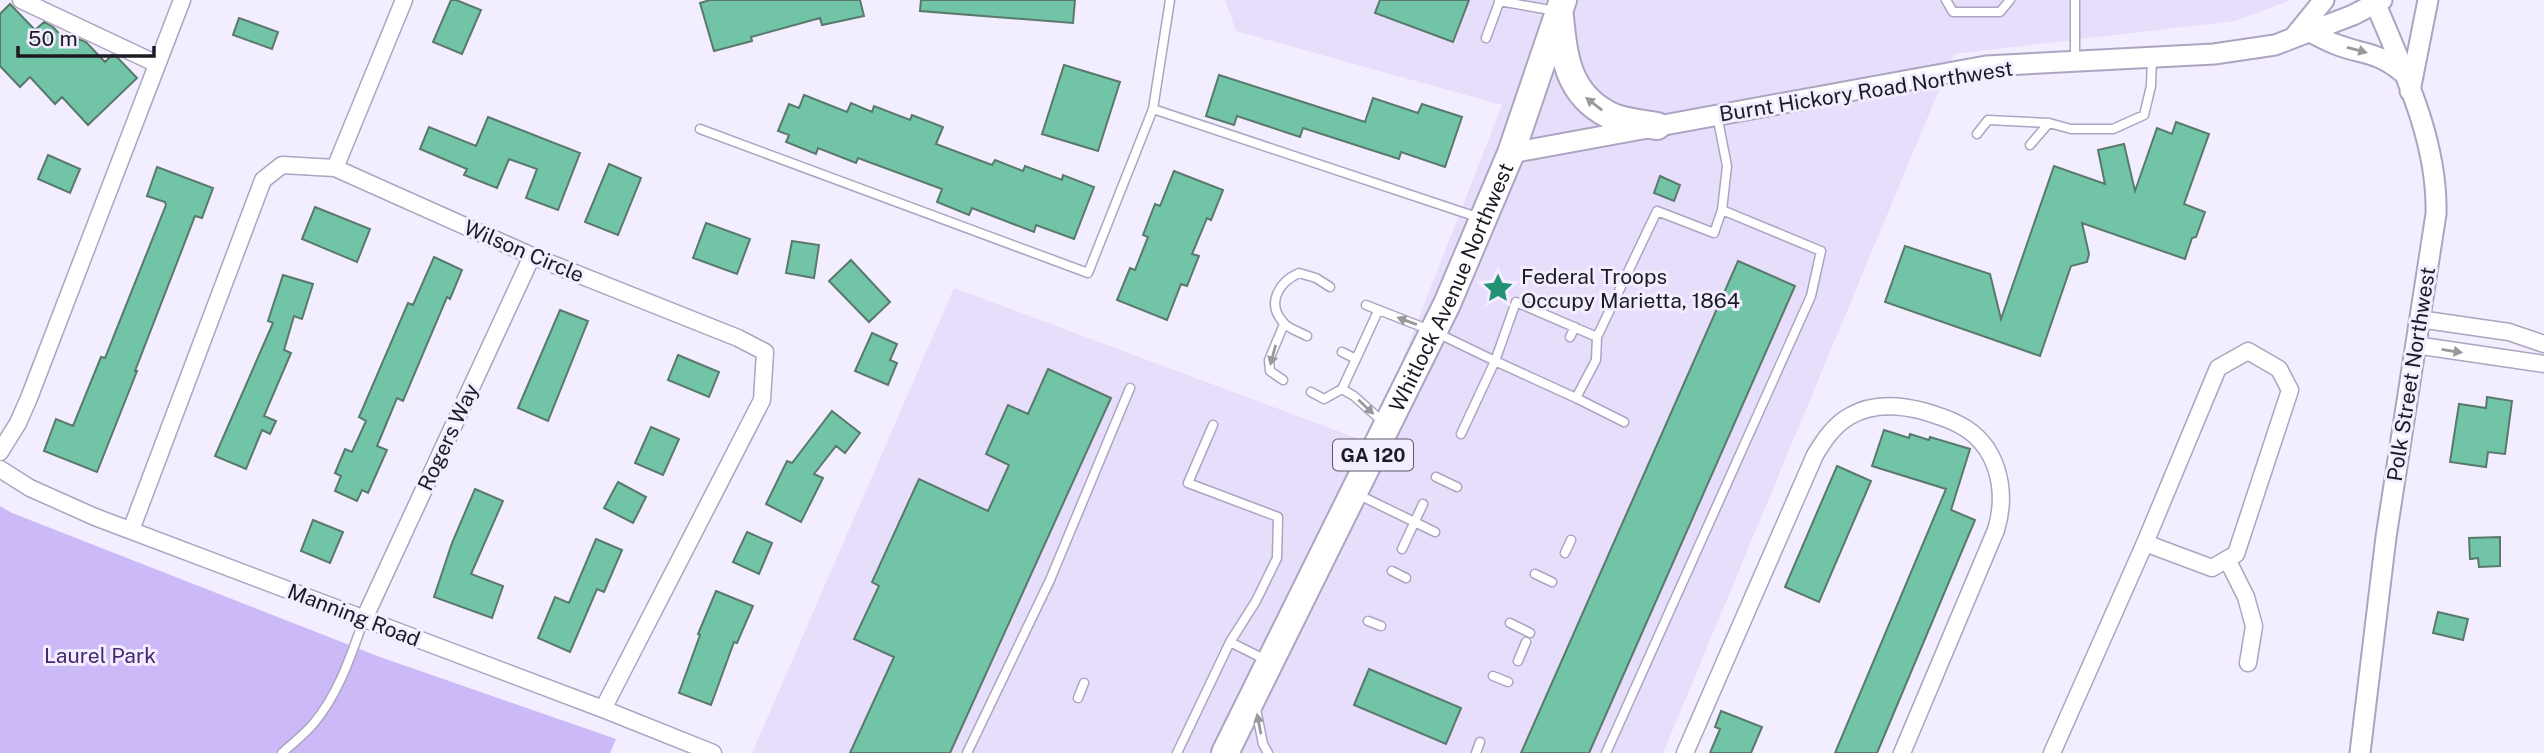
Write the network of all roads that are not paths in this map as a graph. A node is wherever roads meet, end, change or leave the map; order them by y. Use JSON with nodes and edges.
{"nodes":[{"id":1,"x":20,"y":0,"type":"edge"},
{"id":2,"x":182,"y":0,"type":"edge"},
{"id":3,"x":404,"y":0,"type":"edge"},
{"id":4,"x":1170,"y":0,"type":"edge"},
{"id":5,"x":1500,"y":0,"type":"edge"},
{"id":6,"x":1946,"y":0,"type":"edge"},
{"id":7,"x":2010,"y":0,"type":"edge"},
{"id":8,"x":2075,"y":0,"type":"edge"},
{"id":9,"x":2324,"y":0,"type":"edge"},
{"id":10,"x":2428,"y":0,"type":"edge"},
{"id":11,"x":2377,"y":1,"type":"edge"},
{"id":12,"x":1561,"y":6,"type":"edge"},
{"id":13,"x":2301,"y":35,"type":"junction"},
{"id":14,"x":1486,"y":38,"type":"dead end"},
{"id":15,"x":2152,"y":57,"type":"junction"},
{"id":16,"x":2075,"y":61,"type":"junction"},
{"id":17,"x":158,"y":64,"type":"junction"},
{"id":18,"x":2402,"y":72,"type":"junction"},
{"id":19,"x":2410,"y":91,"type":"junction"},
{"id":20,"x":1153,"y":110,"type":"junction"},
{"id":21,"x":1717,"y":115,"type":"junction"},
{"id":22,"x":2049,"y":123,"type":"junction"},
{"id":23,"x":1657,"y":126,"type":"junction"},
{"id":24,"x":700,"y":129,"type":"dead end"},
{"id":25,"x":1978,"y":134,"type":"dead end"},
{"id":26,"x":2030,"y":145,"type":"dead end"},
{"id":27,"x":1511,"y":153,"type":"junction"},
{"id":28,"x":334,"y":168,"type":"junction"},
{"id":29,"x":1722,"y":210,"type":"junction"},
{"id":30,"x":1483,"y":219,"type":"junction"},
{"id":31,"x":532,"y":256,"type":"junction"},
{"id":32,"x":1330,"y":287,"type":"dead end"},
{"id":33,"x":1366,"y":305,"type":"dead end"},
{"id":34,"x":1378,"y":311,"type":"junction"},
{"id":35,"x":2419,"y":320,"type":"junction"},
{"id":36,"x":1284,"y":324,"type":"junction"},
{"id":37,"x":1574,"y":327,"type":"junction"},
{"id":38,"x":1435,"y":332,"type":"junction"},
{"id":39,"x":1307,"y":336,"type":"dead end"},
{"id":40,"x":1570,"y":337,"type":"dead end"},
{"id":41,"x":1597,"y":337,"type":"junction"},
{"id":42,"x":2544,"y":344,"type":"edge"},
{"id":43,"x":2415,"y":345,"type":"junction"},
{"id":44,"x":1342,"y":352,"type":"dead end"},
{"id":45,"x":1356,"y":359,"type":"junction"},
{"id":46,"x":1495,"y":361,"type":"junction"},
{"id":47,"x":1526,"y":363,"type":"dead end"},
{"id":48,"x":2544,"y":363,"type":"edge"},
{"id":49,"x":1522,"y":373,"type":"junction"},
{"id":50,"x":1283,"y":380,"type":"dead end"},
{"id":51,"x":1130,"y":388,"type":"dead end"},
{"id":52,"x":1342,"y":389,"type":"junction"},
{"id":53,"x":1311,"y":392,"type":"dead end"},
{"id":54,"x":1576,"y":398,"type":"junction"},
{"id":55,"x":1624,"y":422,"type":"dead end"},
{"id":56,"x":1213,"y":425,"type":"dead end"},
{"id":57,"x":1388,"y":426,"type":"junction"},
{"id":58,"x":1461,"y":434,"type":"dead end"},
{"id":59,"x":2,"y":443,"type":"edge"},
{"id":60,"x":0,"y":469,"type":"edge"},
{"id":61,"x":1436,"y":477,"type":"dead end"},
{"id":62,"x":1457,"y":487,"type":"dead end"},
{"id":63,"x":1354,"y":493,"type":"junction"},
{"id":64,"x":1423,"y":504,"type":"dead end"},
{"id":65,"x":1414,"y":523,"type":"junction"},
{"id":66,"x":131,"y":530,"type":"junction"},
{"id":67,"x":1435,"y":532,"type":"dead end"},
{"id":68,"x":1571,"y":540,"type":"dead end"},
{"id":69,"x":2145,"y":543,"type":"junction"},
{"id":70,"x":1402,"y":549,"type":"dead end"},
{"id":71,"x":1565,"y":553,"type":"dead end"},
{"id":72,"x":2227,"y":559,"type":"junction"},
{"id":73,"x":1392,"y":571,"type":"dead end"},
{"id":74,"x":1535,"y":574,"type":"dead end"},
{"id":75,"x":1406,"y":578,"type":"dead end"},
{"id":76,"x":1552,"y":582,"type":"dead end"},
{"id":77,"x":364,"y":619,"type":"junction"},
{"id":78,"x":1368,"y":621,"type":"dead end"},
{"id":79,"x":1510,"y":623,"type":"dead end"},
{"id":80,"x":1381,"y":626,"type":"dead end"},
{"id":81,"x":1530,"y":633,"type":"dead end"},
{"id":82,"x":1230,"y":642,"type":"junction"},
{"id":83,"x":1525,"y":642,"type":"dead end"},
{"id":84,"x":1518,"y":661,"type":"dead end"},
{"id":85,"x":1269,"y":662,"type":"junction"},
{"id":86,"x":2248,"y":663,"type":"dead end"},
{"id":87,"x":1493,"y":676,"type":"dead end"},
{"id":88,"x":1508,"y":682,"type":"dead end"},
{"id":89,"x":1084,"y":683,"type":"dead end"},
{"id":90,"x":1253,"y":695,"type":"junction"},
{"id":91,"x":1078,"y":698,"type":"dead end"},
{"id":92,"x":603,"y":709,"type":"junction"},
{"id":93,"x":1480,"y":742,"type":"dead end"},
{"id":94,"x":282,"y":753,"type":"edge"},
{"id":95,"x":713,"y":753,"type":"edge"},
{"id":96,"x":967,"y":753,"type":"edge"},
{"id":97,"x":1177,"y":753,"type":"edge"},
{"id":98,"x":1225,"y":753,"type":"edge"},
{"id":99,"x":1268,"y":753,"type":"edge"},
{"id":100,"x":1476,"y":753,"type":"edge"},
{"id":101,"x":1606,"y":753,"type":"edge"},
{"id":102,"x":1685,"y":753,"type":"edge"},
{"id":103,"x":1902,"y":753,"type":"edge"},
{"id":104,"x":2052,"y":753,"type":"edge"},
{"id":105,"x":2360,"y":753,"type":"edge"}],
"edges":[{"from":1,"to":17,"type":"street"},
{"from":2,"to":17,"type":"street"},
{"from":3,"to":28,"type":"street"},
{"from":4,"to":20,"type":"lane"},
{"from":5,"to":12,"type":"lane"},
{"from":5,"to":14,"type":"lane"},
{"from":6,"to":7,"type":"lane"},
{"from":8,"to":16,"type":"lane"},
{"from":9,"to":13,"type":"street"},
{"from":10,"to":19,"type":"street"},
{"from":11,"to":13,"type":"street","name":"Burnt Hickory Road Northwest"},
{"from":11,"to":18,"type":"street","name":"Polk Street Northwest"},
{"from":23,"to":12,"type":"highway","one_way":true},
{"from":12,"to":27,"type":"highway","name":"Whitlock Avenue Northwest","number":"GA 120"},
{"from":13,"to":15,"type":"street","name":"Burnt Hickory Road Northwest"},
{"from":13,"to":18,"type":"street","one_way":true},
{"from":15,"to":16,"type":"street","name":"Burnt Hickory Road Northwest"},
{"from":15,"to":22,"type":"lane"},
{"from":16,"to":21,"type":"street","name":"Burnt Hickory Road Northwest"},
{"from":17,"to":59,"type":"street"},
{"from":18,"to":19,"type":"street","name":"Polk Street Northwest"},
{"from":19,"to":35,"type":"street","name":"Polk Street Northwest"},
{"from":20,"to":24,"type":"lane"},
{"from":20,"to":30,"type":"lane"},
{"from":21,"to":23,"type":"street","name":"Burnt Hickory Road Northwest"},
{"from":21,"to":29,"type":"lane"},
{"from":22,"to":25,"type":"lane"},
{"from":22,"to":26,"type":"lane"},
{"from":23,"to":27,"type":"street","name":"Burnt Hickory Road Northwest"},
{"from":27,"to":30,"type":"highway","name":"Whitlock Avenue Northwest","number":"GA 120"},
{"from":28,"to":31,"type":"street","name":"Wilson Circle"},
{"from":28,"to":66,"type":"street","name":"Wilson Circle"},
{"from":29,"to":41,"type":"lane"},
{"from":29,"to":101,"type":"lane"},
{"from":30,"to":38,"type":"highway","name":"Whitlock Avenue Northwest","number":"GA 120"},
{"from":31,"to":77,"type":"street","name":"Rogers Way"},
{"from":31,"to":92,"type":"street","name":"Wilson Circle"},
{"from":32,"to":36,"type":"lane"},
{"from":33,"to":34,"type":"lane"},
{"from":38,"to":34,"type":"lane","one_way":true},
{"from":34,"to":45,"type":"lane"},
{"from":35,"to":42,"type":"street"},
{"from":35,"to":43,"type":"street","name":"Polk Street Northwest"},
{"from":36,"to":39,"type":"lane"},
{"from":36,"to":50,"type":"lane","one_way":true},
{"from":37,"to":40,"type":"lane"},
{"from":37,"to":41,"type":"lane"},
{"from":37,"to":46,"type":"lane"},
{"from":38,"to":46,"type":"lane"},
{"from":38,"to":57,"type":"highway","name":"Whitlock Avenue Northwest","number":"GA 120"},
{"from":41,"to":54,"type":"lane"},
{"from":43,"to":48,"type":"street","one_way":true},
{"from":43,"to":105,"type":"street","name":"Polk Street Northwest"},
{"from":44,"to":45,"type":"lane"},
{"from":45,"to":52,"type":"lane"},
{"from":46,"to":49,"type":"lane"},
{"from":46,"to":58,"type":"lane"},
{"from":47,"to":49,"type":"lane"},
{"from":49,"to":54,"type":"lane"},
{"from":51,"to":96,"type":"lane"},
{"from":52,"to":53,"type":"lane"},
{"from":52,"to":57,"type":"lane","one_way":true},
{"from":54,"to":55,"type":"lane"},
{"from":56,"to":82,"type":"lane"},
{"from":57,"to":63,"type":"highway","name":"Whitlock Avenue Northwest","number":"GA 120"},
{"from":60,"to":66,"type":"street","name":"Manning Road"},
{"from":61,"to":62,"type":"lane"},
{"from":63,"to":65,"type":"lane"},
{"from":63,"to":85,"type":"highway","name":"Whitlock Avenue Northwest","number":"GA 120"},
{"from":64,"to":65,"type":"lane"},
{"from":65,"to":67,"type":"lane"},
{"from":65,"to":70,"type":"lane"},
{"from":66,"to":77,"type":"street","name":"Manning Road"},
{"from":68,"to":71,"type":"lane"},
{"from":69,"to":72,"type":"street"},
{"from":69,"to":72,"type":"street"},
{"from":69,"to":104,"type":"street"},
{"from":72,"to":86,"type":"street"},
{"from":73,"to":75,"type":"lane"},
{"from":74,"to":76,"type":"lane"},
{"from":77,"to":92,"type":"street","name":"Manning Road"},
{"from":77,"to":94,"type":"lane"},
{"from":78,"to":80,"type":"lane"},
{"from":79,"to":81,"type":"lane"},
{"from":82,"to":85,"type":"lane"},
{"from":82,"to":97,"type":"lane"},
{"from":83,"to":84,"type":"lane"},
{"from":85,"to":90,"type":"highway","name":"Whitlock Avenue Northwest","number":"GA 120"},
{"from":87,"to":88,"type":"lane"},
{"from":89,"to":91,"type":"lane"},
{"from":90,"to":98,"type":"highway","name":"Whitlock Avenue Northwest","number":"GA 120"},
{"from":99,"to":90,"type":"lane","one_way":true},
{"from":92,"to":95,"type":"street","name":"Manning Road"},
{"from":93,"to":100,"type":"lane"},
{"from":102,"to":103,"type":"street"}]}
